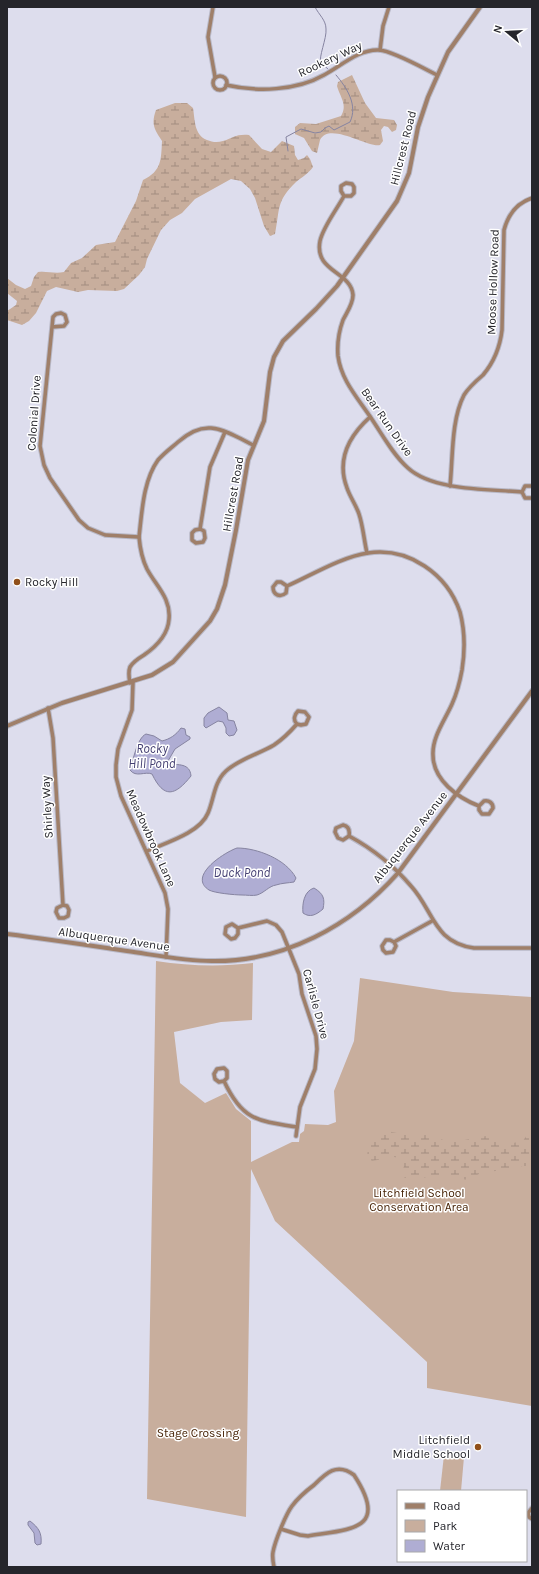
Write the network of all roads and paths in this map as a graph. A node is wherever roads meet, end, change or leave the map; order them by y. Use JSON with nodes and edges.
{"nodes":[{"id":1,"x":213,"y":7,"type":"edge"},
{"id":2,"x":389,"y":7,"type":"edge"},
{"id":3,"x":480,"y":7,"type":"edge"},
{"id":4,"x":380,"y":50,"type":"junction"},
{"id":5,"x":437,"y":75,"type":"junction"},
{"id":6,"x":215,"y":77,"type":"junction"},
{"id":7,"x":226,"y":85,"type":"junction"},
{"id":8,"x":344,"y":196,"type":"junction"},
{"id":9,"x":532,"y":198,"type":"edge"},
{"id":10,"x":342,"y":278,"type":"junction"},
{"id":11,"x":52,"y":327,"type":"junction"},
{"id":12,"x":370,"y":417,"type":"junction"},
{"id":13,"x":225,"y":432,"type":"junction"},
{"id":14,"x":253,"y":445,"type":"junction"},
{"id":15,"x":450,"y":486,"type":"junction"},
{"id":16,"x":532,"y":486,"type":"edge"},
{"id":17,"x":522,"y":492,"type":"junction"},
{"id":18,"x":532,"y":498,"type":"edge"},
{"id":19,"x":200,"y":529,"type":"junction"},
{"id":20,"x":139,"y":536,"type":"junction"},
{"id":21,"x":367,"y":553,"type":"junction"},
{"id":22,"x":287,"y":586,"type":"junction"},
{"id":23,"x":131,"y":682,"type":"junction"},
{"id":24,"x":532,"y":691,"type":"edge"},
{"id":25,"x":48,"y":708,"type":"junction"},
{"id":26,"x":297,"y":724,"type":"junction"},
{"id":27,"x":7,"y":726,"type":"edge"},
{"id":28,"x":456,"y":794,"type":"junction"},
{"id":29,"x":479,"y":806,"type":"dead end"},
{"id":30,"x":349,"y":836,"type":"junction"},
{"id":31,"x":147,"y":851,"type":"junction"},
{"id":32,"x":398,"y":873,"type":"junction"},
{"id":33,"x":62,"y":905,"type":"dead end"},
{"id":34,"x":432,"y":921,"type":"junction"},
{"id":35,"x":238,"y":928,"type":"junction"},
{"id":36,"x":7,"y":934,"type":"edge"},
{"id":37,"x":394,"y":942,"type":"dead end"},
{"id":38,"x":288,"y":948,"type":"junction"},
{"id":39,"x":532,"y":948,"type":"edge"},
{"id":40,"x":166,"y":956,"type":"junction"},
{"id":41,"x":224,"y":1082,"type":"junction"},
{"id":42,"x":297,"y":1127,"type":"junction"},
{"id":43,"x":296,"y":1136,"type":"dead end"},
{"id":44,"x":532,"y":1508,"type":"edge"},
{"id":45,"x":532,"y":1519,"type":"edge"},
{"id":46,"x":281,"y":1529,"type":"junction"},
{"id":47,"x":274,"y":1567,"type":"edge"}],
"edges":[{"from":1,"to":6,"type":"street"},
{"from":2,"to":4,"type":"street"},
{"from":3,"to":5,"type":"street","name":"Hillcrest Road"},
{"from":4,"to":5,"type":"street","name":"Rookery Way"},
{"from":4,"to":7,"type":"street","name":"Rookery Way"},
{"from":5,"to":10,"type":"street","name":"Hillcrest Road"},
{"from":6,"to":7,"type":"street","name":"Rookery Way"},
{"from":6,"to":7,"type":"street","name":"Rookery Way"},
{"from":8,"to":8,"type":"street"},
{"from":8,"to":10,"type":"street"},
{"from":9,"to":15,"type":"street","name":"Moose Hollow Road"},
{"from":10,"to":12,"type":"street","name":"Bear Run Drive"},
{"from":10,"to":14,"type":"street","name":"Hillcrest Road"},
{"from":11,"to":11,"type":"street"},
{"from":11,"to":20,"type":"street","name":"Colonial Drive"},
{"from":12,"to":15,"type":"street","name":"Bear Run Drive"},
{"from":12,"to":21,"type":"street"},
{"from":13,"to":14,"type":"street","name":"Meadowbrook Lane"},
{"from":13,"to":19,"type":"street"},
{"from":13,"to":20,"type":"street","name":"Meadowbrook Lane"},
{"from":14,"to":23,"type":"street","name":"Hillcrest Road"},
{"from":15,"to":17,"type":"street","name":"Bear Run Drive"},
{"from":16,"to":17,"type":"street"},
{"from":17,"to":18,"type":"street","name":"Bear Run Drive"},
{"from":19,"to":19,"type":"street"},
{"from":20,"to":23,"type":"street","name":"Meadowbrook Lane"},
{"from":21,"to":22,"type":"street"},
{"from":21,"to":28,"type":"street"},
{"from":22,"to":22,"type":"street"},
{"from":23,"to":25,"type":"street","name":"Hillcrest Road"},
{"from":23,"to":31,"type":"street","name":"Meadowbrook Lane"},
{"from":24,"to":28,"type":"street","name":"Albuquerque Avenue"},
{"from":25,"to":27,"type":"street","name":"Hillcrest Road"},
{"from":25,"to":33,"type":"street","name":"Shirley Way"},
{"from":26,"to":26,"type":"street"},
{"from":26,"to":31,"type":"street"},
{"from":28,"to":29,"type":"street"},
{"from":28,"to":32,"type":"street","name":"Albuquerque Avenue"},
{"from":30,"to":30,"type":"street"},
{"from":30,"to":32,"type":"street"},
{"from":31,"to":40,"type":"street","name":"Meadowbrook Lane"},
{"from":32,"to":34,"type":"street"},
{"from":32,"to":38,"type":"street","name":"Albuquerque Avenue"},
{"from":34,"to":37,"type":"street"},
{"from":34,"to":39,"type":"street"},
{"from":35,"to":35,"type":"street"},
{"from":35,"to":38,"type":"street","name":"Carlisle Drive"},
{"from":36,"to":40,"type":"street","name":"Albuquerque Avenue"},
{"from":38,"to":40,"type":"street","name":"Albuquerque Avenue"},
{"from":38,"to":42,"type":"street","name":"Carlisle Drive"},
{"from":41,"to":41,"type":"street"},
{"from":41,"to":42,"type":"street"},
{"from":42,"to":43,"type":"street","name":"Carlisle Drive"},
{"from":44,"to":45,"type":"street"},
{"from":46,"to":46,"type":"street"},
{"from":46,"to":47,"type":"street"}]}
